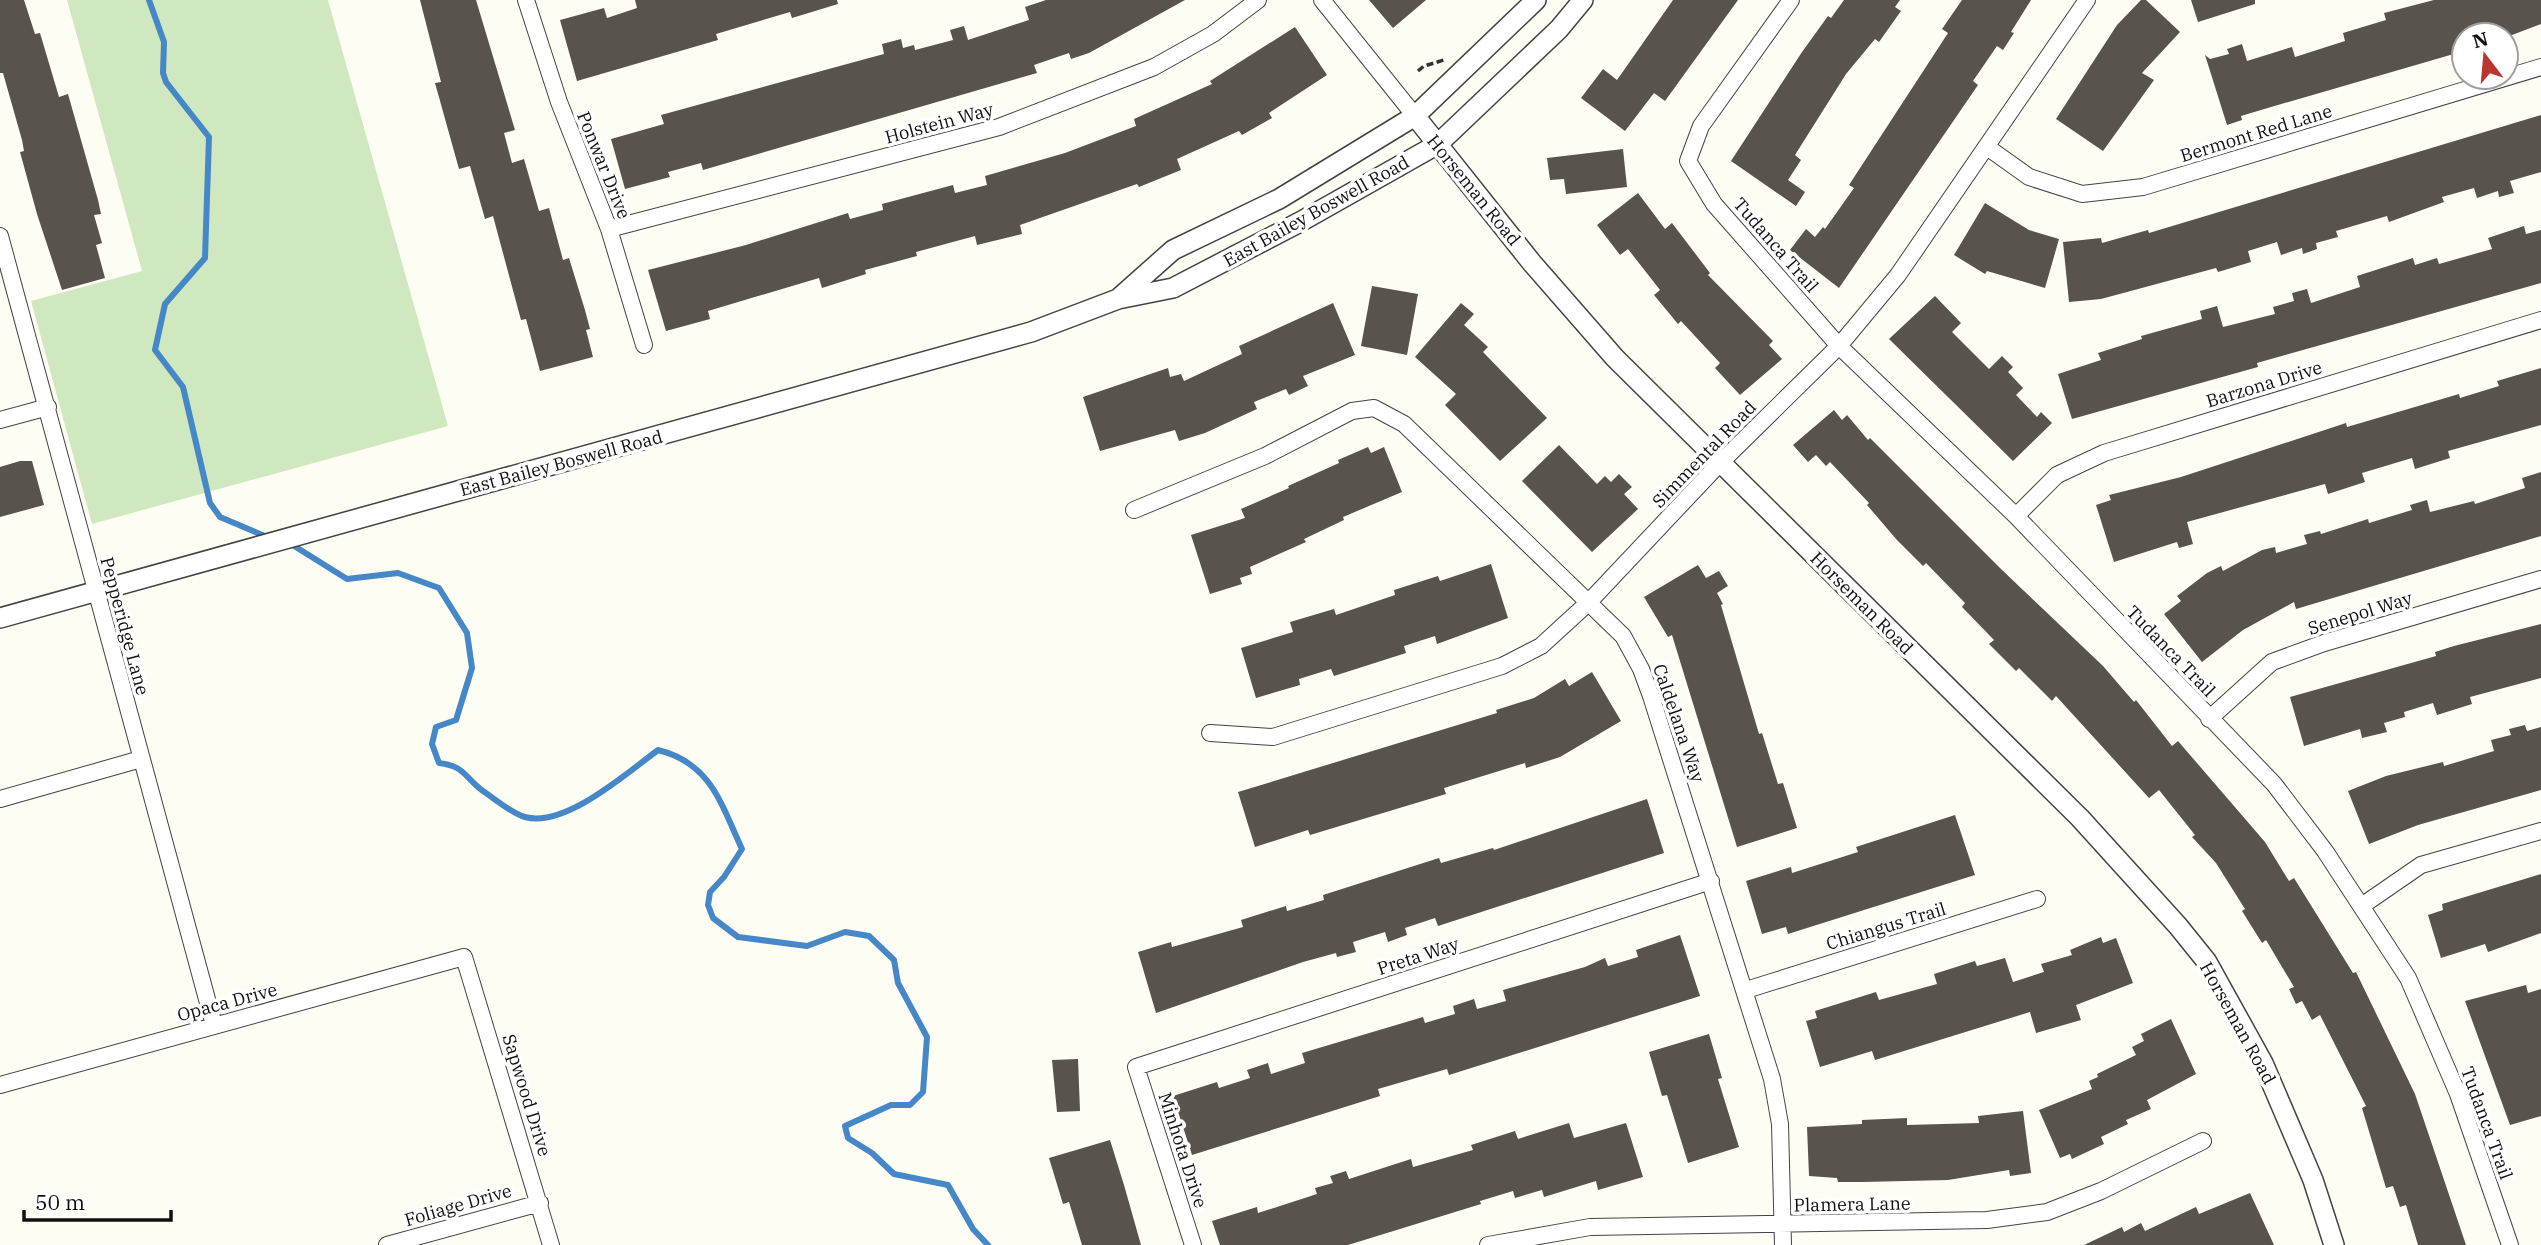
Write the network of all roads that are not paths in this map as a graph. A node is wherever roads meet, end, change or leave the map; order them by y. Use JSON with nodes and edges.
{"nodes":[{"id":1,"x":526,"y":0,"type":"edge"},
{"id":2,"x":1258,"y":0,"type":"edge"},
{"id":3,"x":1322,"y":0,"type":"edge"},
{"id":4,"x":1536,"y":0,"type":"edge"},
{"id":5,"x":1583,"y":0,"type":"edge"},
{"id":6,"x":1791,"y":0,"type":"edge"},
{"id":7,"x":2087,"y":0,"type":"edge"},
{"id":8,"x":2541,"y":67,"type":"edge"},
{"id":9,"x":1415,"y":116,"type":"junction"},
{"id":10,"x":1437,"y":144,"type":"junction"},
{"id":11,"x":1987,"y":148,"type":"junction"},
{"id":12,"x":609,"y":229,"type":"junction"},
{"id":13,"x":0,"y":236,"type":"edge"},
{"id":14,"x":1118,"y":299,"type":"junction"},
{"id":15,"x":2541,"y":320,"type":"edge"},
{"id":16,"x":644,"y":345,"type":"dead end"},
{"id":17,"x":1839,"y":346,"type":"junction"},
{"id":18,"x":48,"y":407,"type":"junction"},
{"id":19,"x":0,"y":420,"type":"edge"},
{"id":20,"x":1720,"y":463,"type":"junction"},
{"id":21,"x":1133,"y":510,"type":"dead end"},
{"id":22,"x":2016,"y":516,"type":"junction"},
{"id":23,"x":2541,"y":579,"type":"edge"},
{"id":24,"x":94,"y":592,"type":"junction"},
{"id":25,"x":1588,"y":603,"type":"junction"},
{"id":26,"x":0,"y":618,"type":"edge"},
{"id":27,"x":2209,"y":719,"type":"junction"},
{"id":28,"x":1210,"y":733,"type":"dead end"},
{"id":29,"x":141,"y":759,"type":"junction"},
{"id":30,"x":0,"y":799,"type":"edge"},
{"id":31,"x":2541,"y":831,"type":"edge"},
{"id":32,"x":1711,"y":881,"type":"junction"},
{"id":33,"x":2037,"y":899,"type":"dead end"},
{"id":34,"x":2363,"y":905,"type":"junction"},
{"id":35,"x":464,"y":957,"type":"joint"},
{"id":36,"x":1746,"y":990,"type":"junction"},
{"id":37,"x":214,"y":1026,"type":"junction"},
{"id":38,"x":1136,"y":1067,"type":"joint"},
{"id":39,"x":0,"y":1084,"type":"edge"},
{"id":40,"x":2203,"y":1141,"type":"dead end"},
{"id":41,"x":540,"y":1203,"type":"junction"},
{"id":42,"x":1782,"y":1225,"type":"junction"},
{"id":43,"x":387,"y":1245,"type":"edge"},
{"id":44,"x":551,"y":1245,"type":"edge"},
{"id":45,"x":1193,"y":1245,"type":"edge"},
{"id":46,"x":1488,"y":1245,"type":"edge"},
{"id":47,"x":1783,"y":1245,"type":"edge"},
{"id":48,"x":2334,"y":1245,"type":"edge"},
{"id":49,"x":2510,"y":1245,"type":"edge"}],
"edges":[{"from":1,"to":12,"type":"street","name":"Ponwar Drive"},
{"from":2,"to":12,"type":"street","name":"Holstein Way"},
{"from":3,"to":9,"type":"street","name":"Horseman Road"},
{"from":4,"to":9,"type":"street","name":"East Bailey Boswell Road"},
{"from":5,"to":10,"type":"street","name":"East Bailey Boswell Road"},
{"from":6,"to":17,"type":"street","name":"Tudanca Trail"},
{"from":7,"to":11,"type":"street","name":"Simmental Road"},
{"from":8,"to":11,"type":"street","name":"Bermont Red Lane"},
{"from":9,"to":10,"type":"street","name":"Horseman Road"},
{"from":9,"to":14,"type":"street","name":"East Bailey Boswell Road"},
{"from":10,"to":14,"type":"street","name":"East Bailey Boswell Road"},
{"from":10,"to":20,"type":"street","name":"Horseman Road"},
{"from":11,"to":17,"type":"street","name":"Simmental Road"},
{"from":12,"to":16,"type":"street","name":"Ponwar Drive"},
{"from":13,"to":18,"type":"street","name":"Pepperidge Lane"},
{"from":14,"to":24,"type":"street","name":"East Bailey Boswell Road"},
{"from":15,"to":22,"type":"street","name":"Barzona Drive"},
{"from":17,"to":20,"type":"street","name":"Simmental Road"},
{"from":17,"to":22,"type":"street","name":"Tudanca Trail"},
{"from":18,"to":19,"type":"street"},
{"from":18,"to":24,"type":"street","name":"Pepperidge Lane"},
{"from":20,"to":25,"type":"street","name":"Simmental Road"},
{"from":20,"to":48,"type":"street","name":"Horseman Road"},
{"from":21,"to":25,"type":"street","name":"Caldelana Way"},
{"from":22,"to":27,"type":"street","name":"Tudanca Trail"},
{"from":23,"to":27,"type":"street","name":"Senepol Way"},
{"from":24,"to":26,"type":"street","name":"East Bailey Boswell Road"},
{"from":24,"to":29,"type":"street","name":"Pepperidge Lane"},
{"from":25,"to":28,"type":"street","name":"Simmental Road"},
{"from":25,"to":32,"type":"street","name":"Caldelana Way"},
{"from":27,"to":34,"type":"street","name":"Tudanca Trail"},
{"from":29,"to":30,"type":"street"},
{"from":29,"to":37,"type":"street","name":"Pepperidge Lane"},
{"from":31,"to":34,"type":"street"},
{"from":32,"to":36,"type":"street","name":"Caldelana Way"},
{"from":32,"to":38,"type":"street","name":"Preta Way"},
{"from":33,"to":36,"type":"street","name":"Chiangus Trail"},
{"from":34,"to":49,"type":"street","name":"Tudanca Trail"},
{"from":35,"to":37,"type":"street","name":"Opaca Drive"},
{"from":35,"to":41,"type":"street","name":"Sapwood Drive"},
{"from":36,"to":42,"type":"street","name":"Caldelana Way"},
{"from":37,"to":39,"type":"street","name":"Opaca Drive"},
{"from":38,"to":45,"type":"street","name":"Minhota Drive"},
{"from":40,"to":42,"type":"street","name":"Plamera Lane"},
{"from":41,"to":43,"type":"street","name":"Foliage Drive"},
{"from":41,"to":44,"type":"street","name":"Sapwood Drive"},
{"from":42,"to":46,"type":"street","name":"Plamera Lane"},
{"from":42,"to":47,"type":"street","name":"Caldelana Way"}]}
